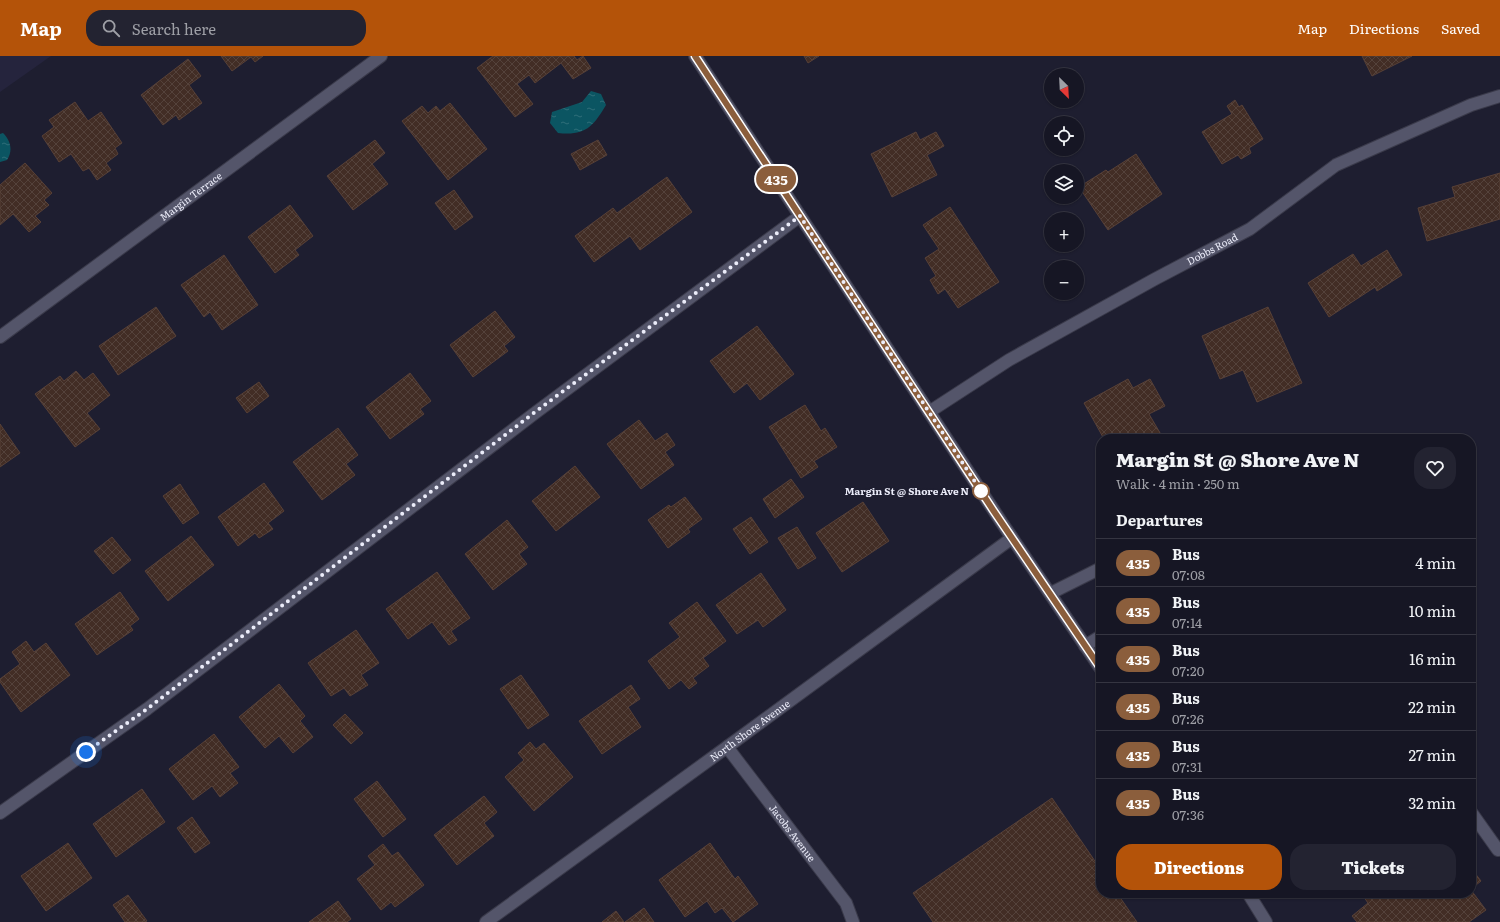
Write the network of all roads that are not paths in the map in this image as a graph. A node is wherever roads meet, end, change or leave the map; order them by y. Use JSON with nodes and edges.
{"nodes":[{"id":1,"x":381,"y":56,"type":"edge"},
{"id":2,"x":695,"y":56,"type":"edge"},
{"id":3,"x":1500,"y":96,"type":"edge"},
{"id":4,"x":800,"y":216,"type":"junction"},
{"id":5,"x":0,"y":337,"type":"edge"},
{"id":6,"x":929,"y":412,"type":"junction"},
{"id":7,"x":1012,"y":538,"type":"junction"},
{"id":8,"x":1096,"y":570,"type":"edge"},
{"id":9,"x":1051,"y":593,"type":"junction"},
{"id":10,"x":1096,"y":639,"type":"edge"},
{"id":11,"x":1085,"y":646,"type":"junction"},
{"id":12,"x":1096,"y":662,"type":"edge"},
{"id":13,"x":727,"y":747,"type":"junction"},
{"id":14,"x":0,"y":813,"type":"edge"},
{"id":15,"x":1476,"y":819,"type":"edge"},
{"id":16,"x":1498,"y":850,"type":"dead end"},
{"id":17,"x":1251,"y":898,"type":"edge"},
{"id":18,"x":486,"y":922,"type":"edge"},
{"id":19,"x":853,"y":922,"type":"edge"},
{"id":20,"x":1266,"y":922,"type":"edge"}],
"edges":[{"from":1,"to":5,"type":"street","name":"Margin Terrace"},
{"from":2,"to":4,"type":"street"},
{"from":3,"to":6,"type":"street","name":"Dobbs Road"},
{"from":4,"to":6,"type":"street"},
{"from":4,"to":14,"type":"street"},
{"from":6,"to":7,"type":"street"},
{"from":7,"to":9,"type":"street"},
{"from":7,"to":13,"type":"street","name":"North Shore Avenue"},
{"from":8,"to":9,"type":"street"},
{"from":9,"to":11,"type":"street"},
{"from":10,"to":11,"type":"street"},
{"from":11,"to":12,"type":"street"},
{"from":13,"to":18,"type":"street","name":"North Shore Avenue"},
{"from":13,"to":19,"type":"street","name":"Jacobs Avenue"},
{"from":15,"to":16,"type":"street"},
{"from":17,"to":20,"type":"street"}]}
